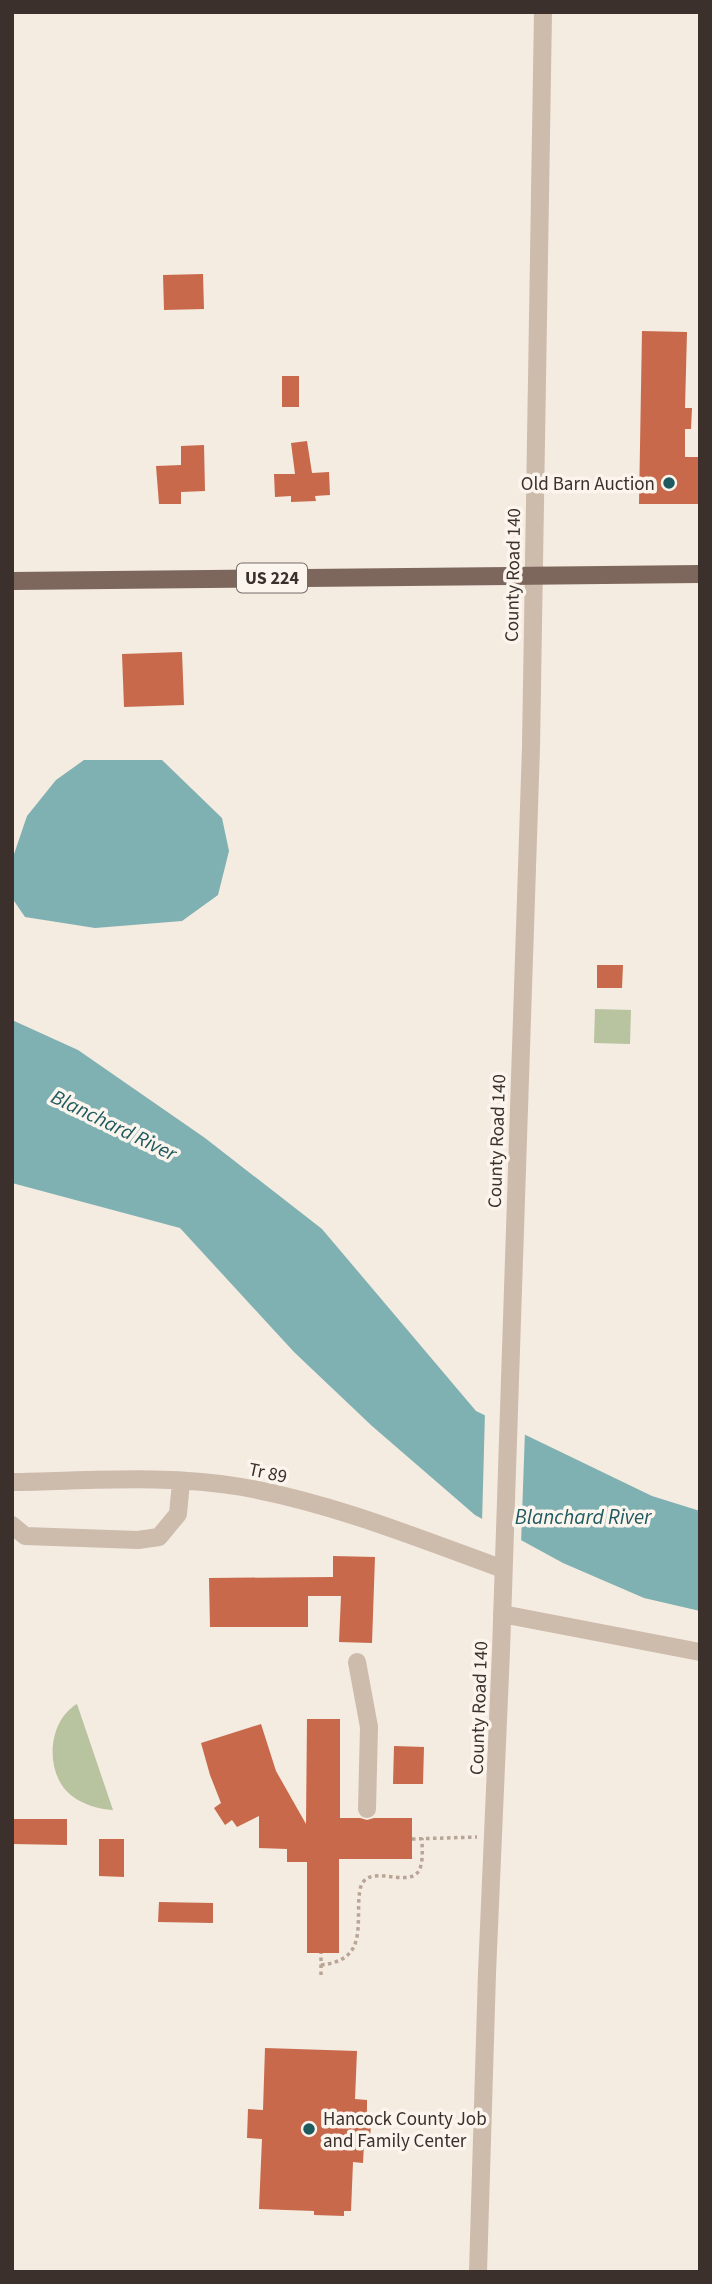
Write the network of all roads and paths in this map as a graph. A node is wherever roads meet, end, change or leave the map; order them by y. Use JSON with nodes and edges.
{"nodes":[{"id":1,"x":543,"y":12,"type":"edge"},
{"id":2,"x":700,"y":574,"type":"edge"},
{"id":3,"x":533,"y":576,"type":"junction"},
{"id":4,"x":12,"y":581,"type":"edge"},
{"id":5,"x":12,"y":1482,"type":"edge"},
{"id":6,"x":181,"y":1482,"type":"junction"},
{"id":7,"x":12,"y":1525,"type":"edge"},
{"id":8,"x":503,"y":1569,"type":"junction"},
{"id":9,"x":502,"y":1614,"type":"junction"},
{"id":10,"x":700,"y":1651,"type":"edge"},
{"id":11,"x":357,"y":1662,"type":"dead end"},
{"id":12,"x":367,"y":1809,"type":"dead end"},
{"id":13,"x":493,"y":1836,"type":"junction"},
{"id":14,"x":422,"y":1838,"type":"junction"},
{"id":15,"x":412,"y":1839,"type":"dead end"},
{"id":16,"x":321,"y":1953,"type":"dead end"},
{"id":17,"x":321,"y":1965,"type":"junction"},
{"id":18,"x":321,"y":1975,"type":"dead end"},
{"id":19,"x":478,"y":2272,"type":"edge"}],
"edges":[{"from":1,"to":3,"type":"street","name":"County Road 140"},
{"from":2,"to":3,"type":"main road","number":"US 224"},
{"from":3,"to":4,"type":"main road","number":"US 224"},
{"from":3,"to":8,"type":"street","name":"County Road 140"},
{"from":5,"to":6,"type":"street","name":"Tr 89"},
{"from":6,"to":7,"type":"street"},
{"from":6,"to":8,"type":"street","name":"Tr 89"},
{"from":8,"to":9,"type":"street","name":"County Road 140"},
{"from":9,"to":10,"type":"street"},
{"from":9,"to":13,"type":"street","name":"County Road 140"},
{"from":11,"to":12,"type":"street"},
{"from":13,"to":14,"type":"path"},
{"from":13,"to":19,"type":"street","name":"County Road 140"},
{"from":14,"to":15,"type":"path"},
{"from":14,"to":17,"type":"path"},
{"from":16,"to":17,"type":"path"},
{"from":17,"to":18,"type":"path"}]}
